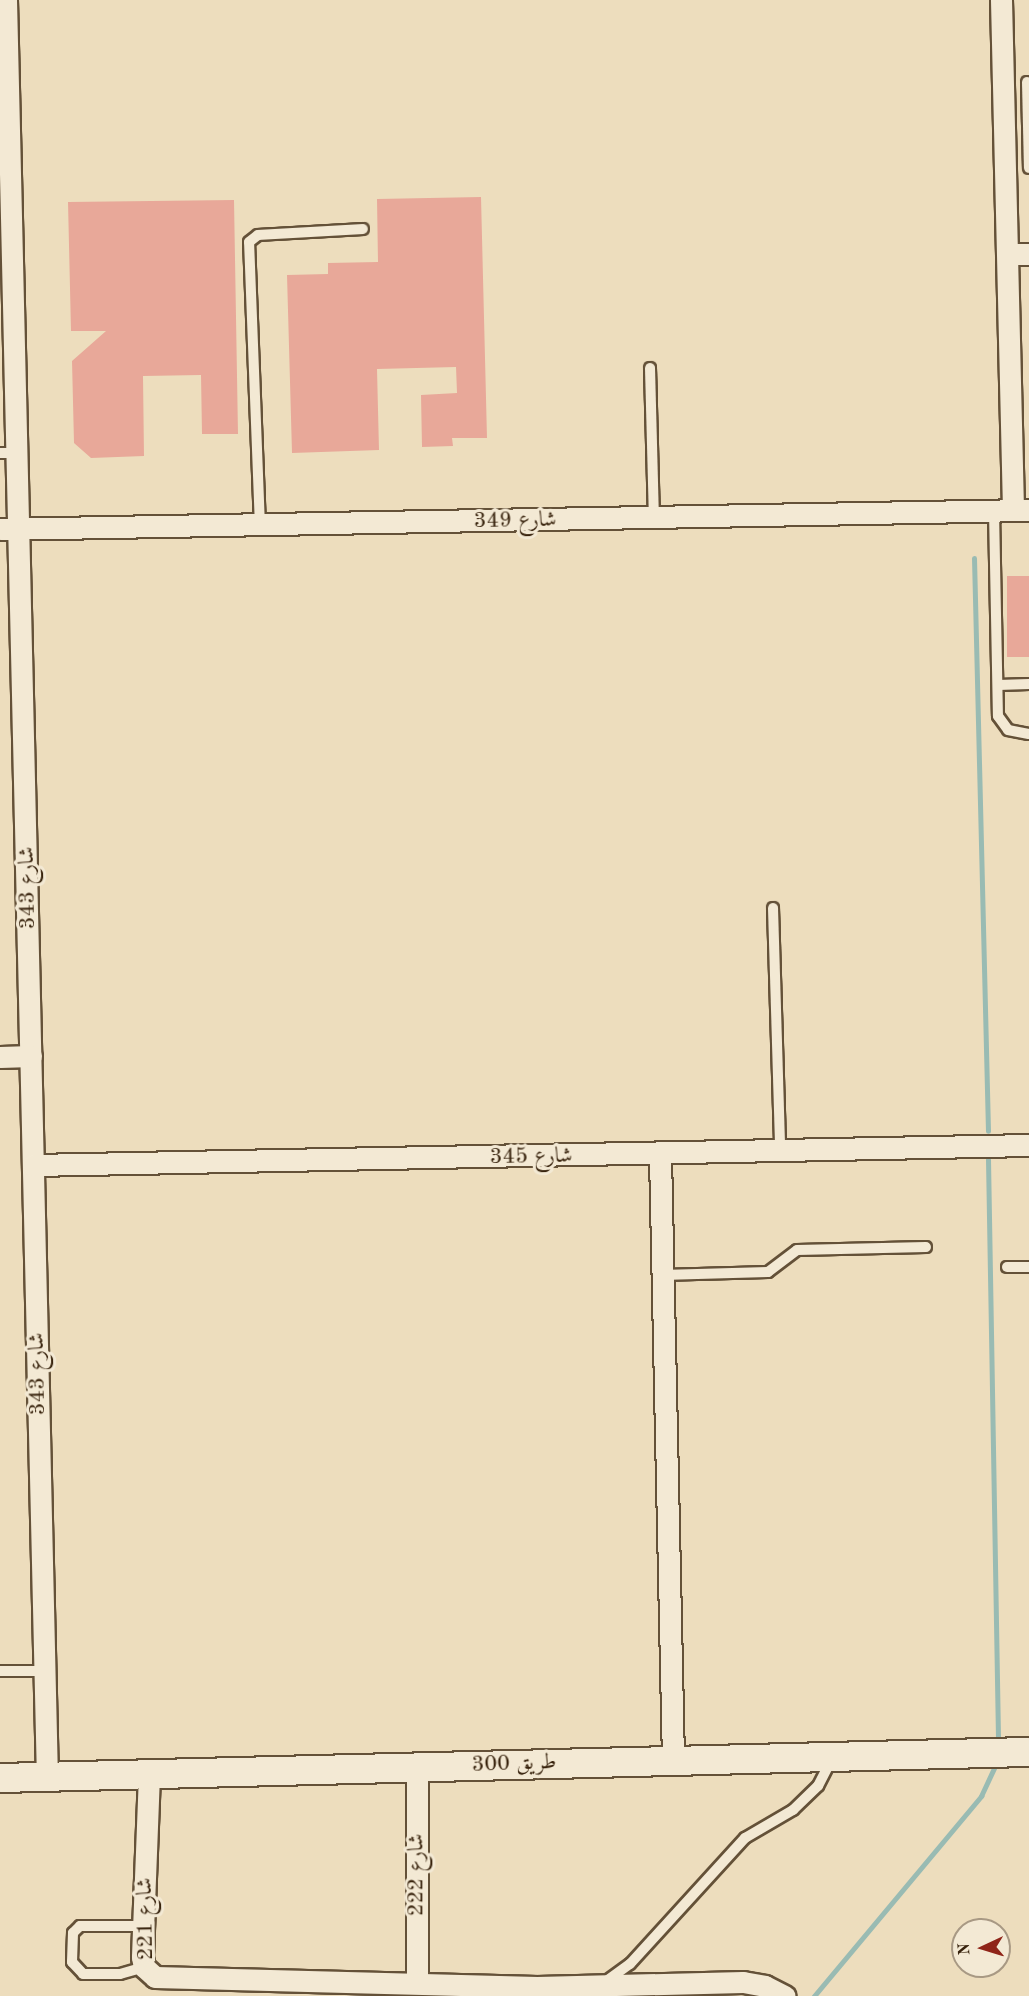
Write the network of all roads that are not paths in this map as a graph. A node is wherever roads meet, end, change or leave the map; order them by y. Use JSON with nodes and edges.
{"nodes":[{"id":1,"x":6,"y":0,"type":"edge"},
{"id":2,"x":1001,"y":0,"type":"edge"},
{"id":3,"x":1027,"y":82,"type":"dead end"},
{"id":4,"x":1028,"y":119,"type":"edge"},
{"id":5,"x":1004,"y":120,"type":"junction"},
{"id":6,"x":1029,"y":168,"type":"edge"},
{"id":7,"x":6,"y":217,"type":"edge"},
{"id":8,"x":363,"y":229,"type":"dead end"},
{"id":9,"x":1008,"y":254,"type":"junction"},
{"id":10,"x":1029,"y":254,"type":"edge"},
{"id":11,"x":650,"y":368,"type":"dead end"},
{"id":12,"x":8,"y":372,"type":"edge"},
{"id":13,"x":9,"y":453,"type":"edge"},
{"id":14,"x":1012,"y":510,"type":"edge"},
{"id":15,"x":654,"y":518,"type":"junction"},
{"id":16,"x":260,"y":527,"type":"junction"},
{"id":17,"x":10,"y":530,"type":"edge"},
{"id":18,"x":1029,"y":684,"type":"edge"},
{"id":19,"x":998,"y":685,"type":"junction"},
{"id":20,"x":1029,"y":734,"type":"edge"},
{"id":21,"x":773,"y":908,"type":"dead end"},
{"id":22,"x":31,"y":1056,"type":"junction"},
{"id":23,"x":0,"y":1057,"type":"edge"},
{"id":24,"x":1029,"y":1144,"type":"edge"},
{"id":25,"x":780,"y":1150,"type":"junction"},
{"id":26,"x":660,"y":1155,"type":"junction"},
{"id":27,"x":33,"y":1165,"type":"junction"},
{"id":28,"x":926,"y":1247,"type":"dead end"},
{"id":29,"x":1007,"y":1267,"type":"dead end"},
{"id":30,"x":1029,"y":1267,"type":"edge"},
{"id":31,"x":662,"y":1275,"type":"junction"},
{"id":32,"x":0,"y":1671,"type":"edge"},
{"id":33,"x":45,"y":1671,"type":"junction"},
{"id":34,"x":1029,"y":1752,"type":"edge"},
{"id":35,"x":832,"y":1756,"type":"junction"},
{"id":36,"x":674,"y":1759,"type":"junction"},
{"id":37,"x":417,"y":1767,"type":"junction"},
{"id":38,"x":149,"y":1774,"type":"junction"},
{"id":39,"x":46,"y":1776,"type":"junction"},
{"id":40,"x":0,"y":1778,"type":"edge"},
{"id":41,"x":143,"y":1926,"type":"junction"},
{"id":42,"x":144,"y":1967,"type":"junction"},
{"id":43,"x":417,"y":1983,"type":"junction"},
{"id":44,"x":600,"y":1985,"type":"junction"},
{"id":45,"x":240,"y":1988,"type":"edge"},
{"id":46,"x":459,"y":1990,"type":"edge"},
{"id":47,"x":709,"y":1990,"type":"edge"},
{"id":48,"x":533,"y":1991,"type":"edge"},
{"id":49,"x":785,"y":1996,"type":"edge"}],
"edges":[{"from":1,"to":7,"type":"street","name":"شارع 343"},
{"from":2,"to":5,"type":"street"},
{"from":3,"to":4,"type":"lane"},
{"from":4,"to":5,"type":"lane"},
{"from":4,"to":6,"type":"lane"},
{"from":5,"to":9,"type":"street"},
{"from":7,"to":12,"type":"street","name":"شارع 343"},
{"from":8,"to":16,"type":"lane"},
{"from":9,"to":10,"type":"street"},
{"from":9,"to":14,"type":"street"},
{"from":11,"to":15,"type":"lane"},
{"from":12,"to":13,"type":"street","name":"شارع 343"},
{"from":13,"to":17,"type":"street","name":"شارع 343"},
{"from":14,"to":15,"type":"street","name":"شارع 349"},
{"from":14,"to":19,"type":"lane"},
{"from":15,"to":16,"type":"street","name":"شارع 349"},
{"from":16,"to":17,"type":"street","name":"شارع 349"},
{"from":17,"to":22,"type":"street","name":"شارع 343"},
{"from":18,"to":19,"type":"lane"},
{"from":19,"to":20,"type":"lane"},
{"from":21,"to":25,"type":"lane"},
{"from":22,"to":23,"type":"street"},
{"from":22,"to":27,"type":"street","name":"شارع 343"},
{"from":24,"to":25,"type":"street","name":"شارع 345"},
{"from":25,"to":26,"type":"street","name":"شارع 345"},
{"from":26,"to":27,"type":"street","name":"شارع 345"},
{"from":26,"to":31,"type":"street"},
{"from":27,"to":33,"type":"street","name":"شارع 343"},
{"from":28,"to":31,"type":"lane"},
{"from":29,"to":30,"type":"lane"},
{"from":31,"to":36,"type":"street"},
{"from":32,"to":33,"type":"lane"},
{"from":33,"to":39,"type":"street","name":"شارع 343"},
{"from":34,"to":35,"type":"main road","name":"طريق 300"},
{"from":35,"to":36,"type":"main road","name":"طريق 300"},
{"from":35,"to":44,"type":"lane"},
{"from":36,"to":37,"type":"main road","name":"طريق 300"},
{"from":37,"to":38,"type":"main road","name":"طريق 300"},
{"from":37,"to":43,"type":"street","name":"شارع 222"},
{"from":38,"to":39,"type":"main road","name":"طريق 300"},
{"from":38,"to":41,"type":"street","name":"شارع 221"},
{"from":39,"to":40,"type":"main road","name":"طريق 300"},
{"from":41,"to":42,"type":"street","name":"شارع 221"},
{"from":41,"to":42,"type":"lane"},
{"from":42,"to":45,"type":"street","name":"شارع 221"},
{"from":43,"to":45,"type":"street","name":"شارع 221"},
{"from":43,"to":46,"type":"street","name":"شارع 221"},
{"from":44,"to":47,"type":"street","name":"شارع 221"},
{"from":44,"to":48,"type":"street","name":"شارع 221"},
{"from":46,"to":48,"type":"street","name":"شارع 221"},
{"from":47,"to":49,"type":"street","name":"شارع 221"}]}
